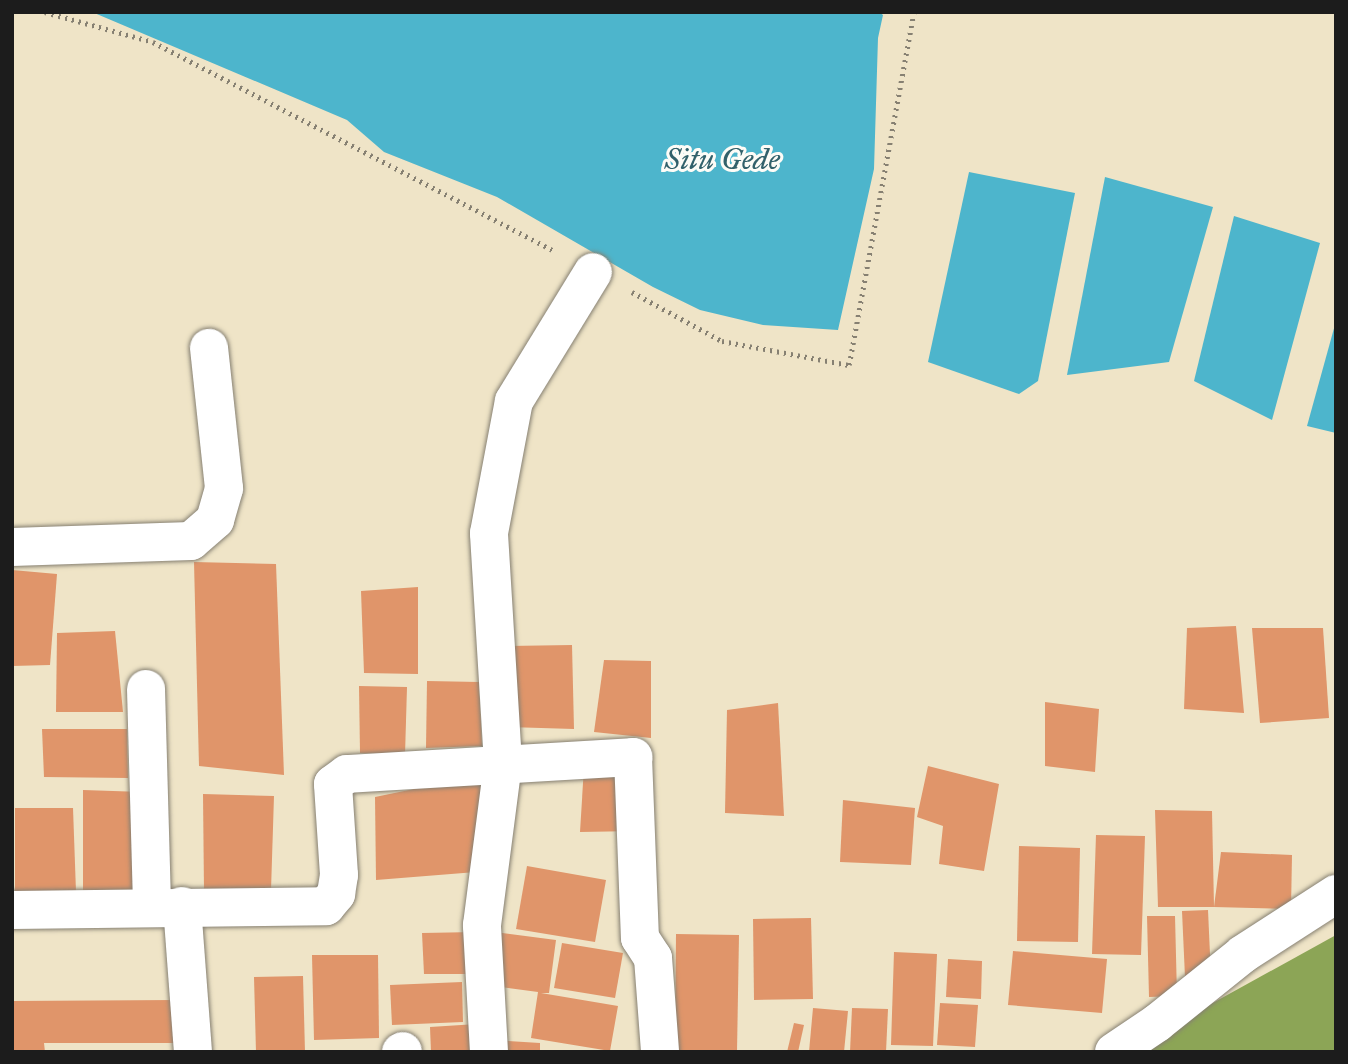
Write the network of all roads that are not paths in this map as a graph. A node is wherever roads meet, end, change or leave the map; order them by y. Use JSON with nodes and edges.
{"nodes":[{"id":1,"x":593,"y":272,"type":"road end"},
{"id":2,"x":209,"y":348,"type":"dead end"},
{"id":3,"x":12,"y":547,"type":"edge"},
{"id":4,"x":146,"y":689,"type":"dead end"},
{"id":5,"x":503,"y":763,"type":"junction"},
{"id":6,"x":1336,"y":894,"type":"edge"},
{"id":7,"x":167,"y":907,"type":"junction"},
{"id":8,"x":12,"y":910,"type":"edge"},
{"id":9,"x":193,"y":1052,"type":"edge"},
{"id":10,"x":489,"y":1052,"type":"edge"},
{"id":11,"x":660,"y":1052,"type":"edge"},
{"id":12,"x":1114,"y":1052,"type":"edge"}],
"edges":[{"from":1,"to":5,"type":"street"},
{"from":2,"to":3,"type":"street"},
{"from":4,"to":7,"type":"street"},
{"from":5,"to":7,"type":"street"},
{"from":5,"to":10,"type":"street"},
{"from":5,"to":11,"type":"street"},
{"from":6,"to":12,"type":"street"},
{"from":7,"to":8,"type":"street"},
{"from":7,"to":9,"type":"street"}]}
